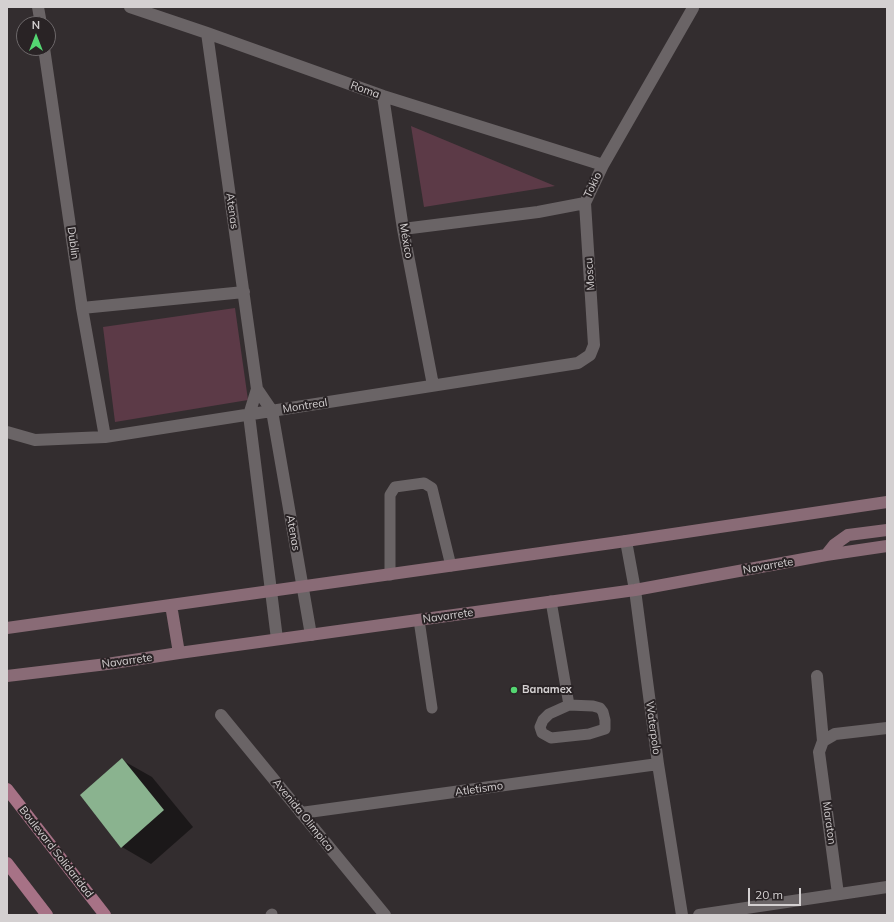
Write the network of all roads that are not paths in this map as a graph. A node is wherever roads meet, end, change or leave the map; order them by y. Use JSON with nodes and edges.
{"nodes":[{"id":1,"x":130,"y":7,"type":"edge"},
{"id":2,"x":693,"y":8,"type":"edge"},
{"id":3,"x":207,"y":33,"type":"junction"},
{"id":4,"x":45,"y":56,"type":"edge"},
{"id":5,"x":383,"y":96,"type":"junction"},
{"id":6,"x":603,"y":165,"type":"junction"},
{"id":7,"x":585,"y":203,"type":"junction"},
{"id":8,"x":403,"y":229,"type":"junction"},
{"id":9,"x":244,"y":292,"type":"junction"},
{"id":10,"x":82,"y":308,"type":"junction"},
{"id":11,"x":594,"y":345,"type":"joint"},
{"id":12,"x":433,"y":385,"type":"junction"},
{"id":13,"x":257,"y":388,"type":"junction"},
{"id":14,"x":272,"y":411,"type":"junction"},
{"id":15,"x":249,"y":415,"type":"junction"},
{"id":16,"x":7,"y":432,"type":"edge"},
{"id":17,"x":105,"y":437,"type":"junction"},
{"id":18,"x":887,"y":502,"type":"edge"},
{"id":19,"x":887,"y":530,"type":"edge"},
{"id":20,"x":626,"y":541,"type":"junction"},
{"id":21,"x":887,"y":546,"type":"edge"},
{"id":22,"x":826,"y":555,"type":"junction"},
{"id":23,"x":451,"y":566,"type":"junction"},
{"id":24,"x":390,"y":574,"type":"junction"},
{"id":25,"x":303,"y":587,"type":"junction"},
{"id":26,"x":635,"y":590,"type":"junction"},
{"id":27,"x":271,"y":592,"type":"junction"},
{"id":28,"x":551,"y":602,"type":"junction"},
{"id":29,"x":171,"y":605,"type":"junction"},
{"id":30,"x":419,"y":620,"type":"junction"},
{"id":31,"x":7,"y":628,"type":"edge"},
{"id":32,"x":311,"y":635,"type":"junction"},
{"id":33,"x":276,"y":639,"type":"junction"},
{"id":34,"x":179,"y":653,"type":"junction"},
{"id":35,"x":7,"y":676,"type":"edge"},
{"id":36,"x":818,"y":676,"type":"dead end"},
{"id":37,"x":569,"y":705,"type":"junction"},
{"id":38,"x":432,"y":708,"type":"dead end"},
{"id":39,"x":221,"y":715,"type":"dead end"},
{"id":40,"x":887,"y":728,"type":"edge"},
{"id":41,"x":821,"y":747,"type":"junction"},
{"id":42,"x":658,"y":764,"type":"junction"},
{"id":43,"x":7,"y":789,"type":"edge"},
{"id":44,"x":301,"y":813,"type":"junction"},
{"id":45,"x":7,"y":863,"type":"edge"},
{"id":46,"x":887,"y":887,"type":"edge"},
{"id":47,"x":838,"y":894,"type":"junction"},
{"id":48,"x":47,"y":915,"type":"edge"},
{"id":49,"x":105,"y":915,"type":"edge"},
{"id":50,"x":385,"y":915,"type":"edge"},
{"id":51,"x":682,"y":915,"type":"edge"},
{"id":52,"x":699,"y":915,"type":"edge"}],
"edges":[{"from":1,"to":3,"type":"street","name":"Roma"},
{"from":2,"to":6,"type":"street","name":"Tokio"},
{"from":3,"to":5,"type":"street","name":"Roma"},
{"from":3,"to":9,"type":"street","name":"Atenas"},
{"from":4,"to":10,"type":"street","name":"Dublin"},
{"from":5,"to":6,"type":"street","name":"Roma"},
{"from":5,"to":8,"type":"street","name":"México"},
{"from":6,"to":7,"type":"street","name":"Tokio"},
{"from":7,"to":8,"type":"street","name":"Tokio"},
{"from":7,"to":11,"type":"street","name":"Moscu"},
{"from":8,"to":12,"type":"street","name":"México"},
{"from":9,"to":10,"type":"street"},
{"from":9,"to":13,"type":"street","name":"Atenas"},
{"from":10,"to":17,"type":"street","name":"Dublin"},
{"from":11,"to":12,"type":"street","name":"Montreal"},
{"from":12,"to":14,"type":"street","name":"Montreal"},
{"from":13,"to":14,"type":"street","name":"Atenas"},
{"from":13,"to":15,"type":"street","name":"Atenas"},
{"from":14,"to":15,"type":"street","name":"Montreal"},
{"from":14,"to":25,"type":"street","name":"Atenas"},
{"from":15,"to":17,"type":"street","name":"Montreal"},
{"from":15,"to":27,"type":"street","name":"Atenas"},
{"from":16,"to":17,"type":"street","name":"Montreal"},
{"from":18,"to":20,"type":"main road"},
{"from":19,"to":22,"type":"main road"},
{"from":20,"to":23,"type":"main road"},
{"from":20,"to":26,"type":"street","name":"Waterpolo"},
{"from":21,"to":22,"type":"main road","name":"Navarrete"},
{"from":22,"to":26,"type":"main road","name":"Navarrete"},
{"from":23,"to":24,"type":"main road"},
{"from":23,"to":24,"type":"lane"},
{"from":24,"to":25,"type":"main road"},
{"from":25,"to":27,"type":"main road"},
{"from":25,"to":32,"type":"street","name":"Atenas"},
{"from":26,"to":28,"type":"main road","name":"Navarrete"},
{"from":26,"to":42,"type":"street","name":"Waterpolo"},
{"from":27,"to":29,"type":"main road"},
{"from":27,"to":33,"type":"street","name":"Atenas"},
{"from":28,"to":30,"type":"main road","name":"Navarrete"},
{"from":28,"to":37,"type":"lane"},
{"from":29,"to":31,"type":"main road"},
{"from":29,"to":34,"type":"main road"},
{"from":30,"to":32,"type":"main road","name":"Navarrete"},
{"from":30,"to":38,"type":"lane"},
{"from":32,"to":33,"type":"main road","name":"Navarrete"},
{"from":33,"to":34,"type":"main road","name":"Navarrete"},
{"from":34,"to":35,"type":"main road","name":"Navarrete"},
{"from":36,"to":41,"type":"street","name":"Maraton"},
{"from":37,"to":37,"type":"lane"},
{"from":39,"to":44,"type":"street","name":"Avenida Olimpica"},
{"from":40,"to":41,"type":"street"},
{"from":41,"to":47,"type":"street","name":"Maraton"},
{"from":42,"to":44,"type":"street","name":"Atletismo"},
{"from":42,"to":51,"type":"street","name":"Waterpolo"},
{"from":43,"to":49,"type":"main road","name":"Boulevard Solidaridad"},
{"from":44,"to":50,"type":"street","name":"Avenida Olimpica"},
{"from":45,"to":48,"type":"main road"},
{"from":46,"to":47,"type":"street"},
{"from":47,"to":52,"type":"street"}]}
